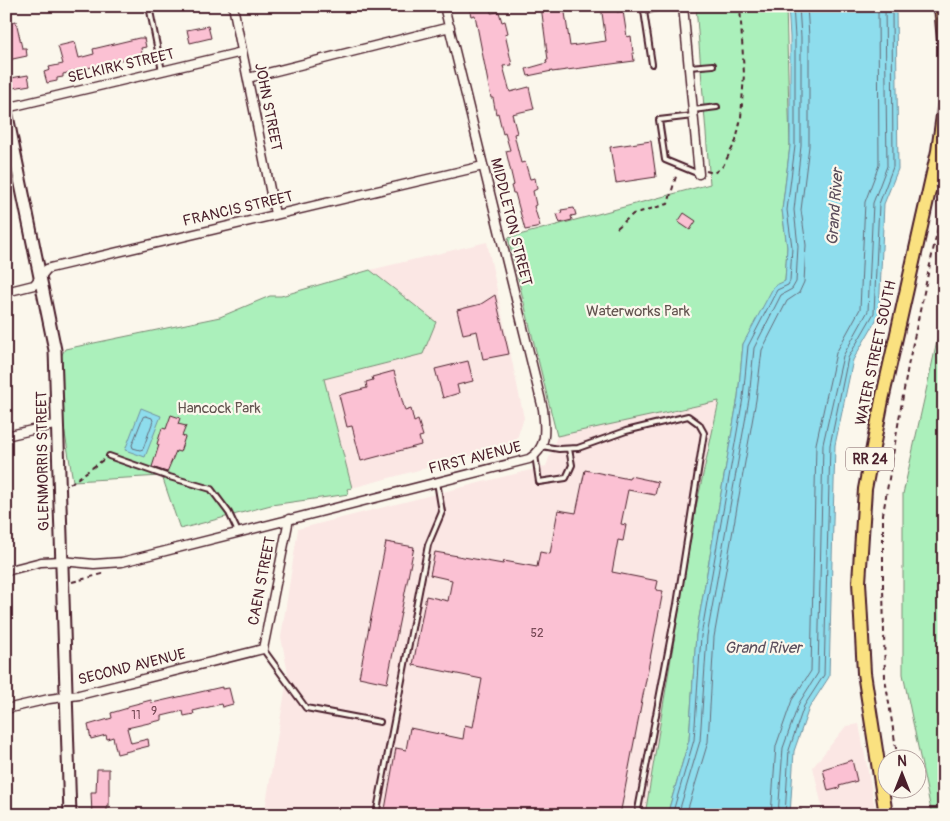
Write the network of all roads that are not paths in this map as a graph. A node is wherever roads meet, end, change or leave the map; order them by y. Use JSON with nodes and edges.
{"nodes":[{"id":1,"x":149,"y":6,"type":"edge"},
{"id":2,"x":233,"y":6,"type":"edge"},
{"id":3,"x":444,"y":6,"type":"edge"},
{"id":4,"x":666,"y":6,"type":"edge"},
{"id":5,"x":683,"y":6,"type":"edge"},
{"id":6,"x":941,"y":6,"type":"edge"},
{"id":7,"x":450,"y":27,"type":"junction"},
{"id":8,"x":944,"y":42,"type":"edge"},
{"id":9,"x":242,"y":52,"type":"junction"},
{"id":10,"x":652,"y":64,"type":"dead end"},
{"id":11,"x":713,"y":65,"type":"dead end"},
{"id":12,"x":689,"y":67,"type":"junction"},
{"id":13,"x":162,"y":70,"type":"junction"},
{"id":14,"x":248,"y":78,"type":"junction"},
{"id":15,"x":717,"y":107,"type":"dead end"},
{"id":16,"x":944,"y":108,"type":"edge"},
{"id":17,"x":6,"y":109,"type":"edge"},
{"id":18,"x":693,"y":113,"type":"junction"},
{"id":19,"x":10,"y":144,"type":"edge"},
{"id":20,"x":483,"y":166,"type":"junction"},
{"id":21,"x":698,"y":172,"type":"joint"},
{"id":22,"x":930,"y":187,"type":"junction"},
{"id":23,"x":944,"y":191,"type":"edge"},
{"id":24,"x":275,"y":214,"type":"junction"},
{"id":25,"x":40,"y":276,"type":"junction"},
{"id":26,"x":6,"y":292,"type":"edge"},
{"id":27,"x":58,"y":424,"type":"junction"},
{"id":28,"x":6,"y":436,"type":"edge"},
{"id":29,"x":542,"y":446,"type":"junction"},
{"id":30,"x":569,"y":449,"type":"junction"},
{"id":31,"x":535,"y":455,"type":"junction"},
{"id":32,"x":109,"y":456,"type":"road end"},
{"id":33,"x":438,"y":482,"type":"junction"},
{"id":34,"x":289,"y":520,"type":"junction"},
{"id":35,"x":238,"y":532,"type":"junction"},
{"id":36,"x":62,"y":561,"type":"junction"},
{"id":37,"x":6,"y":571,"type":"edge"},
{"id":38,"x":263,"y":648,"type":"junction"},
{"id":39,"x":66,"y":697,"type":"junction"},
{"id":40,"x":6,"y":709,"type":"edge"},
{"id":41,"x":380,"y":722,"type":"dead end"},
{"id":42,"x":70,"y":815,"type":"edge"},
{"id":43,"x":376,"y":815,"type":"edge"},
{"id":44,"x":637,"y":815,"type":"edge"},
{"id":45,"x":886,"y":815,"type":"edge"}],
"edges":[{"from":1,"to":13,"type":"lane"},
{"from":2,"to":9,"type":"street","name":"JOHN STREET"},
{"from":3,"to":7,"type":"street","name":"MIDDLETON STREET"},
{"from":4,"to":10,"type":"lane"},
{"from":5,"to":12,"type":"street"},
{"from":6,"to":8,"type":"main road"},
{"from":7,"to":14,"type":"street"},
{"from":7,"to":20,"type":"street","name":"MIDDLETON STREET"},
{"from":9,"to":13,"type":"street","name":"SELKIRK STREET"},
{"from":9,"to":14,"type":"street","name":"JOHN STREET"},
{"from":11,"to":12,"type":"lane"},
{"from":12,"to":18,"type":"street"},
{"from":13,"to":17,"type":"street","name":"SELKIRK STREET"},
{"from":14,"to":24,"type":"street","name":"JOHN STREET"},
{"from":15,"to":18,"type":"lane"},
{"from":16,"to":22,"type":"main road","name":"WATER STREET SOUTH","number":"RR 24"},
{"from":17,"to":19,"type":"street","name":"GLENMORRIS STREET"},
{"from":18,"to":21,"type":"street"},
{"from":18,"to":21,"type":"lane"},
{"from":19,"to":25,"type":"street","name":"GLENMORRIS STREET"},
{"from":20,"to":24,"type":"street","name":"FRANCIS STREET"},
{"from":20,"to":29,"type":"street","name":"MIDDLETON STREET"},
{"from":22,"to":23,"type":"lane"},
{"from":22,"to":45,"type":"main road","name":"WATER STREET SOUTH","number":"RR 24"},
{"from":24,"to":25,"type":"street","name":"FRANCIS STREET"},
{"from":25,"to":26,"type":"street","name":"FRANCIS STREET"},
{"from":25,"to":27,"type":"street","name":"GLENMORRIS STREET"},
{"from":27,"to":28,"type":"street"},
{"from":27,"to":36,"type":"street","name":"GLENMORRIS STREET"},
{"from":29,"to":30,"type":"lane","name":"FIRST AVENUE"},
{"from":29,"to":31,"type":"street","name":"FIRST AVENUE"},
{"from":30,"to":31,"type":"lane"},
{"from":30,"to":44,"type":"lane","name":"FIRST AVENUE"},
{"from":31,"to":33,"type":"street","name":"FIRST AVENUE"},
{"from":32,"to":35,"type":"lane"},
{"from":33,"to":34,"type":"street","name":"FIRST AVENUE"},
{"from":33,"to":43,"type":"lane"},
{"from":34,"to":35,"type":"street","name":"FIRST AVENUE"},
{"from":34,"to":38,"type":"street","name":"CAEN STREET"},
{"from":35,"to":36,"type":"street","name":"FIRST AVENUE"},
{"from":36,"to":37,"type":"street","name":"FIRST AVENUE"},
{"from":36,"to":39,"type":"street","name":"GLENMORRIS STREET"},
{"from":38,"to":39,"type":"street","name":"SECOND AVENUE"},
{"from":38,"to":41,"type":"lane"},
{"from":39,"to":40,"type":"street","name":"SECOND AVENUE"},
{"from":39,"to":42,"type":"street","name":"GLENMORRIS STREET"}]}
